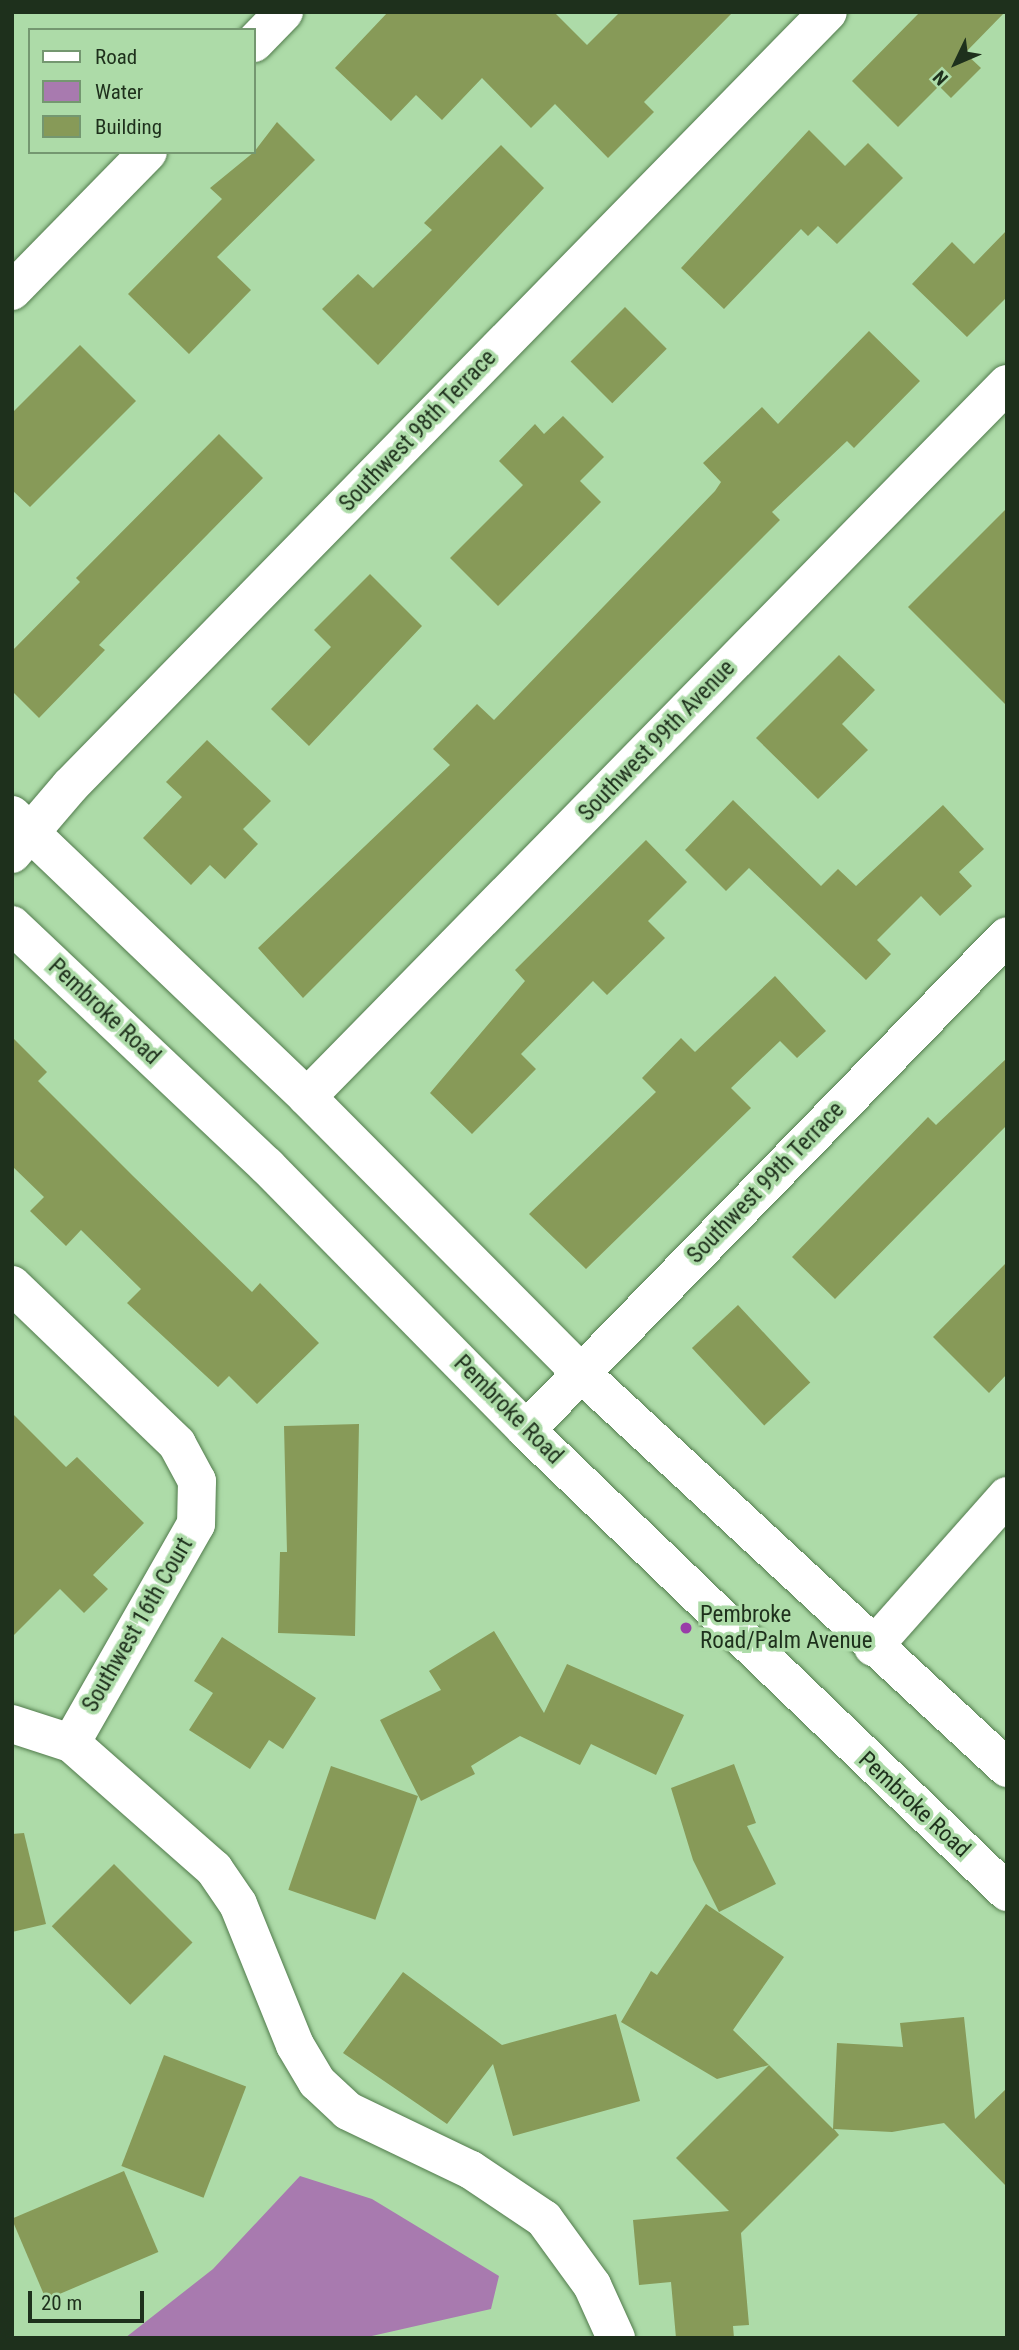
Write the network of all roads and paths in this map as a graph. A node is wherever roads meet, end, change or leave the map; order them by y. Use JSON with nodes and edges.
{"nodes":[{"id":1,"x":284,"y":12,"type":"edge"},
{"id":2,"x":828,"y":12,"type":"edge"},
{"id":3,"x":256,"y":41,"type":"edge"},
{"id":4,"x":146,"y":154,"type":"edge"},
{"id":5,"x":12,"y":291,"type":"edge"},
{"id":6,"x":1007,"y":384,"type":"edge"},
{"id":7,"x":18,"y":834,"type":"edge"},
{"id":8,"x":12,"y":925,"type":"edge"},
{"id":9,"x":1007,"y":936,"type":"edge"},
{"id":10,"x":307,"y":1097,"type":"junction"},
{"id":11,"x":12,"y":1285,"type":"edge"},
{"id":12,"x":580,"y":1373,"type":"junction"},
{"id":13,"x":526,"y":1430,"type":"junction"},
{"id":14,"x":1007,"y":1496,"type":"edge"},
{"id":15,"x":873,"y":1647,"type":"junction"},
{"id":16,"x":12,"y":1724,"type":"edge"},
{"id":17,"x":71,"y":1743,"type":"junction"},
{"id":18,"x":1007,"y":1768,"type":"edge"},
{"id":19,"x":1007,"y":1892,"type":"edge"},
{"id":20,"x":616,"y":2338,"type":"edge"}],
"edges":[{"from":1,"to":3,"type":"street"},
{"from":2,"to":7,"type":"street","name":"Southwest 98th Terrace"},
{"from":4,"to":5,"type":"street"},
{"from":6,"to":10,"type":"street","name":"Southwest 99th Avenue"},
{"from":7,"to":10,"type":"street"},
{"from":8,"to":13,"type":"street","name":"Pembroke Road"},
{"from":9,"to":12,"type":"street","name":"Southwest 99th Terrace"},
{"from":10,"to":12,"type":"street"},
{"from":11,"to":17,"type":"street","name":"Southwest 16th Court"},
{"from":12,"to":13,"type":"street","name":"Southwest 99th Terrace"},
{"from":12,"to":15,"type":"street"},
{"from":13,"to":19,"type":"street","name":"Pembroke Road"},
{"from":14,"to":15,"type":"street"},
{"from":15,"to":18,"type":"street"},
{"from":16,"to":17,"type":"street"},
{"from":17,"to":20,"type":"street"}]}
